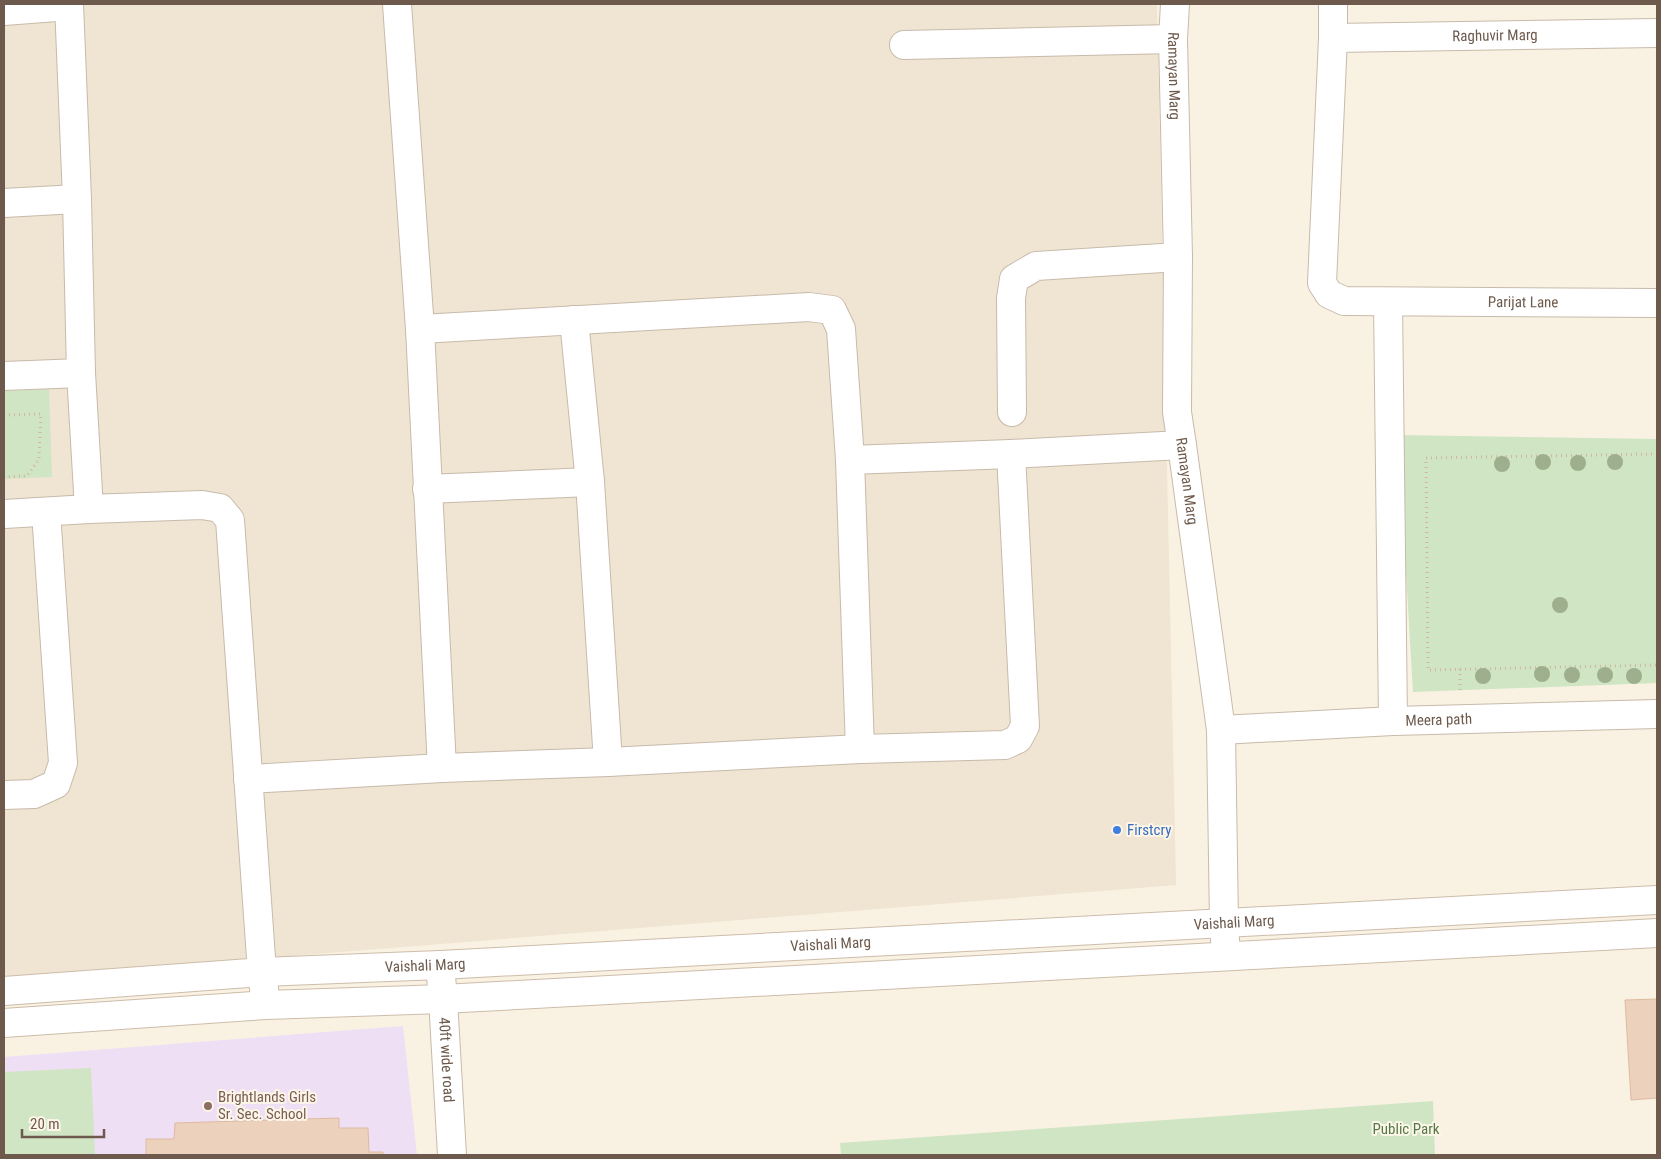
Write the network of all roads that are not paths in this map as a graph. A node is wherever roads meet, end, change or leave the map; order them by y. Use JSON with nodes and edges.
{"nodes":[{"id":1,"x":397,"y":4,"type":"edge"},
{"id":2,"x":1175,"y":4,"type":"edge"},
{"id":3,"x":1333,"y":4,"type":"edge"},
{"id":4,"x":69,"y":5,"type":"edge"},
{"id":5,"x":4,"y":11,"type":"edge"},
{"id":6,"x":1657,"y":33,"type":"edge"},
{"id":7,"x":1333,"y":38,"type":"junction"},
{"id":8,"x":1173,"y":39,"type":"junction"},
{"id":9,"x":904,"y":45,"type":"dead end"},
{"id":10,"x":77,"y":199,"type":"junction"},
{"id":11,"x":4,"y":203,"type":"edge"},
{"id":12,"x":1178,"y":257,"type":"junction"},
{"id":13,"x":1388,"y":302,"type":"junction"},
{"id":14,"x":1657,"y":303,"type":"edge"},
{"id":15,"x":574,"y":320,"type":"junction"},
{"id":16,"x":420,"y":329,"type":"junction"},
{"id":17,"x":81,"y":373,"type":"junction"},
{"id":18,"x":4,"y":376,"type":"edge"},
{"id":19,"x":1012,"y":412,"type":"dead end"},
{"id":20,"x":1182,"y":445,"type":"junction"},
{"id":21,"x":1011,"y":454,"type":"junction"},
{"id":22,"x":850,"y":460,"type":"junction"},
{"id":23,"x":590,"y":482,"type":"junction"},
{"id":24,"x":427,"y":489,"type":"junction"},
{"id":25,"x":89,"y":509,"type":"junction"},
{"id":26,"x":46,"y":512,"type":"junction"},
{"id":27,"x":4,"y":514,"type":"edge"},
{"id":28,"x":1657,"y":714,"type":"edge"},
{"id":29,"x":1393,"y":721,"type":"junction"},
{"id":30,"x":1220,"y":730,"type":"junction"},
{"id":31,"x":860,"y":749,"type":"junction"},
{"id":32,"x":608,"y":762,"type":"junction"},
{"id":33,"x":442,"y":768,"type":"junction"},
{"id":34,"x":248,"y":780,"type":"junction"},
{"id":35,"x":4,"y":795,"type":"edge"},
{"id":36,"x":1657,"y":900,"type":"edge"},
{"id":37,"x":1224,"y":923,"type":"junction"},
{"id":38,"x":1657,"y":933,"type":"edge"},
{"id":39,"x":1226,"y":956,"type":"junction"},
{"id":40,"x":440,"y":965,"type":"junction"},
{"id":41,"x":262,"y":972,"type":"junction"},
{"id":42,"x":4,"y":991,"type":"edge"},
{"id":43,"x":443,"y":999,"type":"junction"},
{"id":44,"x":266,"y":1005,"type":"junction"},
{"id":45,"x":4,"y":1023,"type":"edge"},
{"id":46,"x":452,"y":1155,"type":"edge"}],
"edges":[{"from":1,"to":16,"type":"street"},
{"from":2,"to":8,"type":"street","name":"Ramayan Marg"},
{"from":3,"to":7,"type":"street","name":"Parijat Lane"},
{"from":4,"to":5,"type":"street"},
{"from":4,"to":10,"type":"street"},
{"from":6,"to":7,"type":"street","name":"Raghuvir Marg"},
{"from":7,"to":13,"type":"street","name":"Parijat Lane"},
{"from":8,"to":9,"type":"street"},
{"from":8,"to":12,"type":"street","name":"Ramayan Marg"},
{"from":10,"to":11,"type":"street"},
{"from":10,"to":17,"type":"street"},
{"from":12,"to":19,"type":"street"},
{"from":12,"to":20,"type":"street","name":"Ramayan Marg"},
{"from":13,"to":14,"type":"street","name":"Parijat Lane"},
{"from":13,"to":29,"type":"street"},
{"from":15,"to":16,"type":"street"},
{"from":15,"to":22,"type":"street"},
{"from":15,"to":23,"type":"street"},
{"from":16,"to":24,"type":"street"},
{"from":17,"to":18,"type":"street"},
{"from":17,"to":25,"type":"street"},
{"from":20,"to":21,"type":"street"},
{"from":20,"to":30,"type":"street","name":"Ramayan Marg"},
{"from":21,"to":22,"type":"street"},
{"from":21,"to":31,"type":"street"},
{"from":22,"to":31,"type":"street"},
{"from":23,"to":24,"type":"street"},
{"from":23,"to":32,"type":"street"},
{"from":24,"to":33,"type":"street"},
{"from":25,"to":26,"type":"street"},
{"from":25,"to":34,"type":"street"},
{"from":26,"to":27,"type":"street"},
{"from":26,"to":35,"type":"street"},
{"from":28,"to":29,"type":"street","name":"Meera path"},
{"from":29,"to":30,"type":"street","name":"Meera path"},
{"from":30,"to":37,"type":"street","name":"Ramayan Marg"},
{"from":31,"to":32,"type":"street"},
{"from":32,"to":33,"type":"street"},
{"from":33,"to":34,"type":"street"},
{"from":34,"to":41,"type":"street"},
{"from":36,"to":37,"type":"street","name":"Vaishali Marg"},
{"from":37,"to":39,"type":"street","name":"Ramayan Marg"},
{"from":37,"to":40,"type":"street","name":"Vaishali Marg"},
{"from":38,"to":39,"type":"street"},
{"from":39,"to":43,"type":"street"},
{"from":40,"to":41,"type":"street","name":"Vaishali Marg"},
{"from":40,"to":43,"type":"street","name":"40ft wide road"},
{"from":41,"to":42,"type":"street","name":"Vaishali Marg"},
{"from":41,"to":44,"type":"street"},
{"from":43,"to":44,"type":"street"},
{"from":43,"to":46,"type":"street","name":"40ft wide road"},
{"from":44,"to":45,"type":"street"}]}
